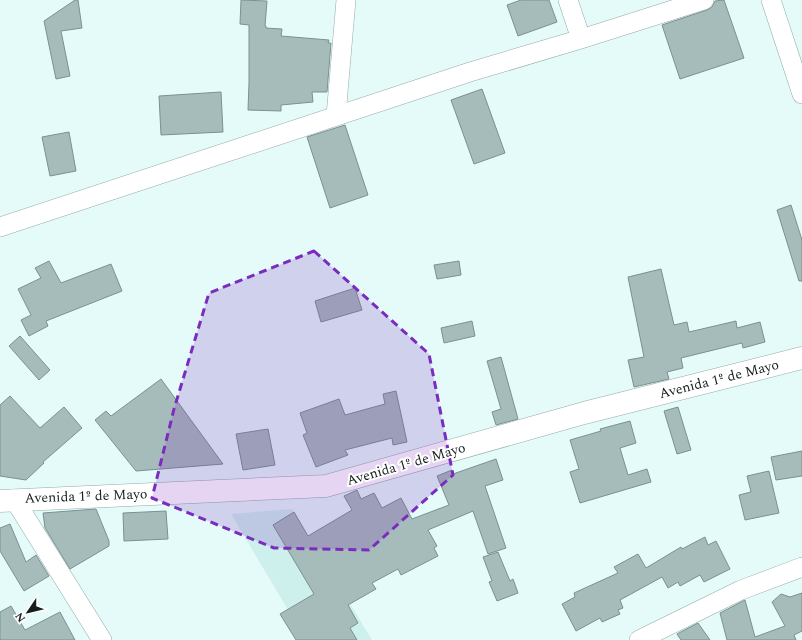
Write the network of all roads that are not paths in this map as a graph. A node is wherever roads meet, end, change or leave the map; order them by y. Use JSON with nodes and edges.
{"nodes":[{"id":1,"x":346,"y":0,"type":"edge"},
{"id":2,"x":568,"y":0,"type":"edge"},
{"id":3,"x":704,"y":0,"type":"edge"},
{"id":4,"x":771,"y":0,"type":"edge"},
{"id":5,"x":581,"y":40,"type":"junction"},
{"id":6,"x":802,"y":94,"type":"edge"},
{"id":7,"x":336,"y":116,"type":"junction"},
{"id":8,"x":0,"y":228,"type":"edge"},
{"id":9,"x":802,"y":358,"type":"edge"},
{"id":10,"x":7,"y":500,"type":"edge"},
{"id":11,"x":802,"y":567,"type":"edge"},
{"id":12,"x":102,"y":640,"type":"edge"},
{"id":13,"x":639,"y":640,"type":"edge"}],
"edges":[{"from":1,"to":7,"type":"street"},
{"from":2,"to":5,"type":"street"},
{"from":3,"to":5,"type":"street"},
{"from":4,"to":6,"type":"street"},
{"from":5,"to":7,"type":"street"},
{"from":7,"to":8,"type":"street"},
{"from":9,"to":10,"type":"main road","name":"Avenida 1º de Mayo"},
{"from":10,"to":12,"type":"street"},
{"from":11,"to":13,"type":"street"}]}
